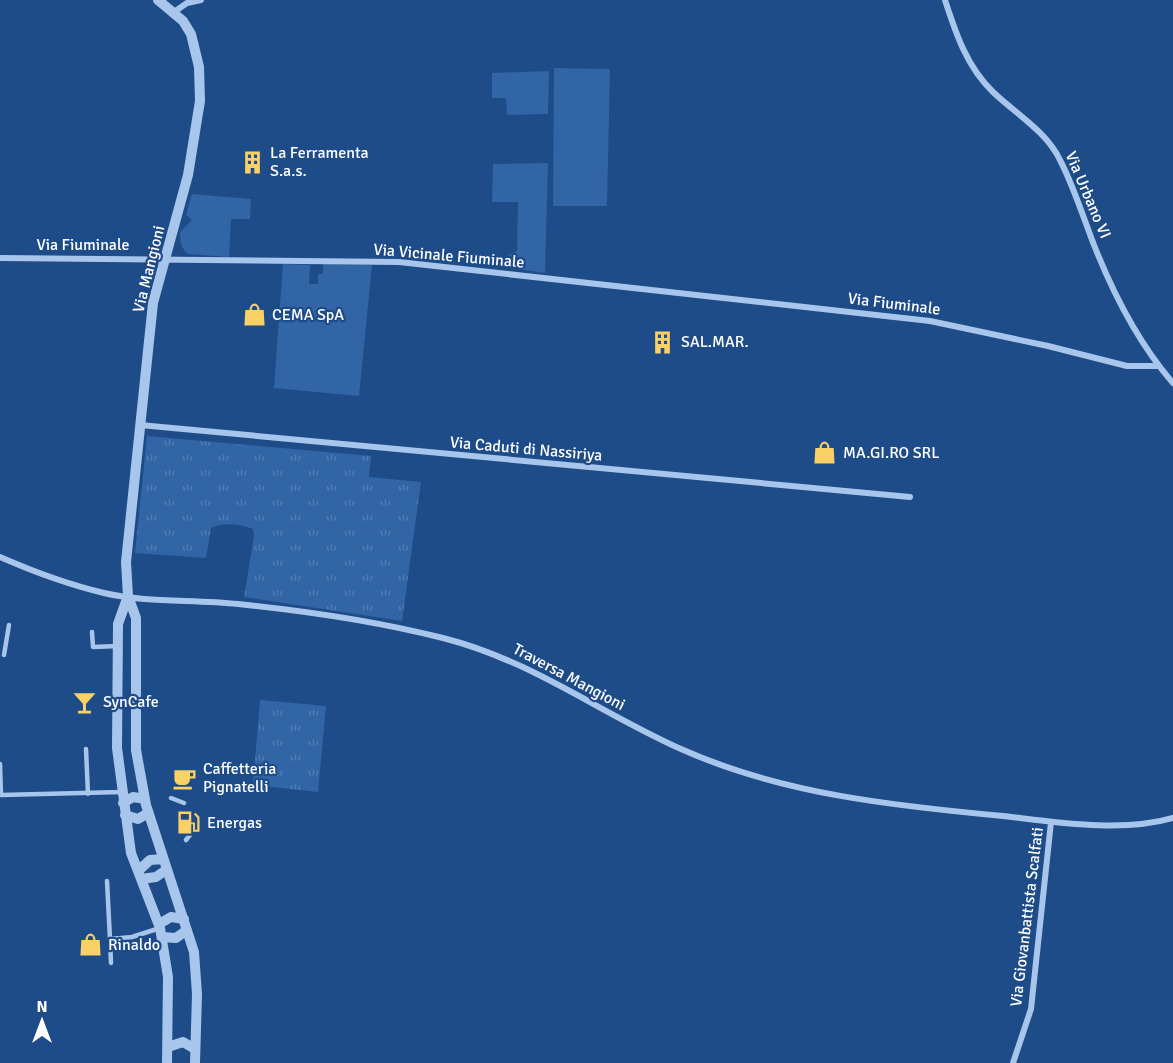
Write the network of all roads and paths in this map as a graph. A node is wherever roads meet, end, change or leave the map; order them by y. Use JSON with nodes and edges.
{"nodes":[{"id":1,"x":158,"y":0,"type":"edge"},
{"id":2,"x":201,"y":0,"type":"edge"},
{"id":3,"x":945,"y":0,"type":"edge"},
{"id":4,"x":186,"y":2,"type":"edge"},
{"id":5,"x":174,"y":12,"type":"junction"},
{"id":6,"x":0,"y":258,"type":"edge"},
{"id":7,"x":166,"y":259,"type":"junction"},
{"id":8,"x":622,"y":288,"type":"joint"},
{"id":9,"x":1159,"y":366,"type":"junction"},
{"id":10,"x":1173,"y":383,"type":"edge"},
{"id":11,"x":140,"y":425,"type":"junction"},
{"id":12,"x":910,"y":497,"type":"dead end"},
{"id":13,"x":0,"y":556,"type":"edge"},
{"id":14,"x":128,"y":596,"type":"junction"},
{"id":15,"x":9,"y":625,"type":"dead end"},
{"id":16,"x":92,"y":632,"type":"dead end"},
{"id":17,"x":118,"y":650,"type":"junction"},
{"id":18,"x":138,"y":650,"type":"junction"},
{"id":19,"x":4,"y":655,"type":"dead end"},
{"id":20,"x":117,"y":716,"type":"junction"},
{"id":21,"x":137,"y":717,"type":"junction"},
{"id":22,"x":86,"y":749,"type":"dead end"},
{"id":23,"x":0,"y":764,"type":"edge"},
{"id":24,"x":88,"y":794,"type":"junction"},
{"id":25,"x":0,"y":795,"type":"edge"},
{"id":26,"x":122,"y":798,"type":"junction"},
{"id":27,"x":171,"y":798,"type":"dead end"},
{"id":28,"x":145,"y":799,"type":"junction"},
{"id":29,"x":184,"y":803,"type":"dead end"},
{"id":30,"x":148,"y":813,"type":"junction"},
{"id":31,"x":125,"y":815,"type":"junction"},
{"id":32,"x":1173,"y":818,"type":"edge"},
{"id":33,"x":1051,"y":822,"type":"junction"},
{"id":34,"x":193,"y":831,"type":"dead end"},
{"id":35,"x":186,"y":840,"type":"dead end"},
{"id":36,"x":164,"y":865,"type":"junction"},
{"id":37,"x":139,"y":875,"type":"junction"},
{"id":38,"x":108,"y":880,"type":"dead end"},
{"id":39,"x":185,"y":924,"type":"junction"},
{"id":40,"x":160,"y":930,"type":"junction"},
{"id":41,"x":110,"y":939,"type":"junction"},
{"id":42,"x":111,"y":963,"type":"dead end"},
{"id":43,"x":168,"y":1047,"type":"junction"},
{"id":44,"x":195,"y":1049,"type":"junction"},
{"id":45,"x":167,"y":1063,"type":"edge"},
{"id":46,"x":195,"y":1063,"type":"edge"},
{"id":47,"x":1013,"y":1063,"type":"edge"}],
"edges":[{"from":1,"to":5,"type":"street","name":"Via Mangioni"},
{"from":2,"to":4,"type":"street"},
{"from":3,"to":9,"type":"street","name":"Via Urbano VI"},
{"from":4,"to":5,"type":"street"},
{"from":5,"to":7,"type":"street","name":"Via Mangioni"},
{"from":6,"to":7,"type":"street","name":"Via Fiuminale"},
{"from":7,"to":8,"type":"street","name":"Via Vicinale Fiuminale"},
{"from":7,"to":11,"type":"street","name":"Via Mangioni"},
{"from":8,"to":9,"type":"street","name":"Via Fiuminale"},
{"from":9,"to":10,"type":"street","name":"Via Urbano VI"},
{"from":11,"to":12,"type":"street","name":"Via Caduti di Nassiriya"},
{"from":11,"to":14,"type":"street","name":"Via Mangioni"},
{"from":13,"to":14,"type":"street","name":"Traversa Mangioni"},
{"from":14,"to":17,"type":"street","name":"Via Mangioni"},
{"from":14,"to":18,"type":"street","name":"Via Mangioni"},
{"from":14,"to":33,"type":"street","name":"Traversa Mangioni"},
{"from":15,"to":19,"type":"lane"},
{"from":16,"to":17,"type":"lane"},
{"from":17,"to":18,"type":"street"},
{"from":17,"to":20,"type":"street","name":"Via Mangioni"},
{"from":18,"to":21,"type":"street","name":"Via Mangioni"},
{"from":20,"to":21,"type":"street"},
{"from":20,"to":26,"type":"street","name":"Via Mangioni"},
{"from":21,"to":28,"type":"street","name":"Via Mangioni"},
{"from":22,"to":24,"type":"lane"},
{"from":23,"to":25,"type":"lane"},
{"from":24,"to":25,"type":"lane"},
{"from":24,"to":26,"type":"lane"},
{"from":26,"to":28,"type":"street"},
{"from":26,"to":31,"type":"street","name":"Via Mangioni"},
{"from":27,"to":29,"type":"lane"},
{"from":28,"to":30,"type":"street","name":"Via Mangioni"},
{"from":30,"to":31,"type":"street"},
{"from":30,"to":36,"type":"street","name":"Via Mangioni"},
{"from":31,"to":37,"type":"street","name":"Via Mangioni"},
{"from":32,"to":33,"type":"street","name":"Via Giovanbattista Scalfati"},
{"from":33,"to":47,"type":"street","name":"Via Giovanbattista Scalfati"},
{"from":34,"to":35,"type":"lane"},
{"from":36,"to":37,"type":"street"},
{"from":36,"to":37,"type":"street"},
{"from":36,"to":39,"type":"street","name":"Via Mangioni"},
{"from":37,"to":40,"type":"street","name":"Via Mangioni"},
{"from":38,"to":41,"type":"lane"},
{"from":39,"to":40,"type":"street"},
{"from":39,"to":40,"type":"street"},
{"from":39,"to":44,"type":"street","name":"Via Mangioni"},
{"from":40,"to":41,"type":"lane"},
{"from":40,"to":43,"type":"street","name":"Via Mangioni"},
{"from":41,"to":42,"type":"lane"},
{"from":43,"to":44,"type":"street"},
{"from":43,"to":45,"type":"street","name":"Via Mangioni"},
{"from":44,"to":46,"type":"street","name":"Via Mangioni"}]}
